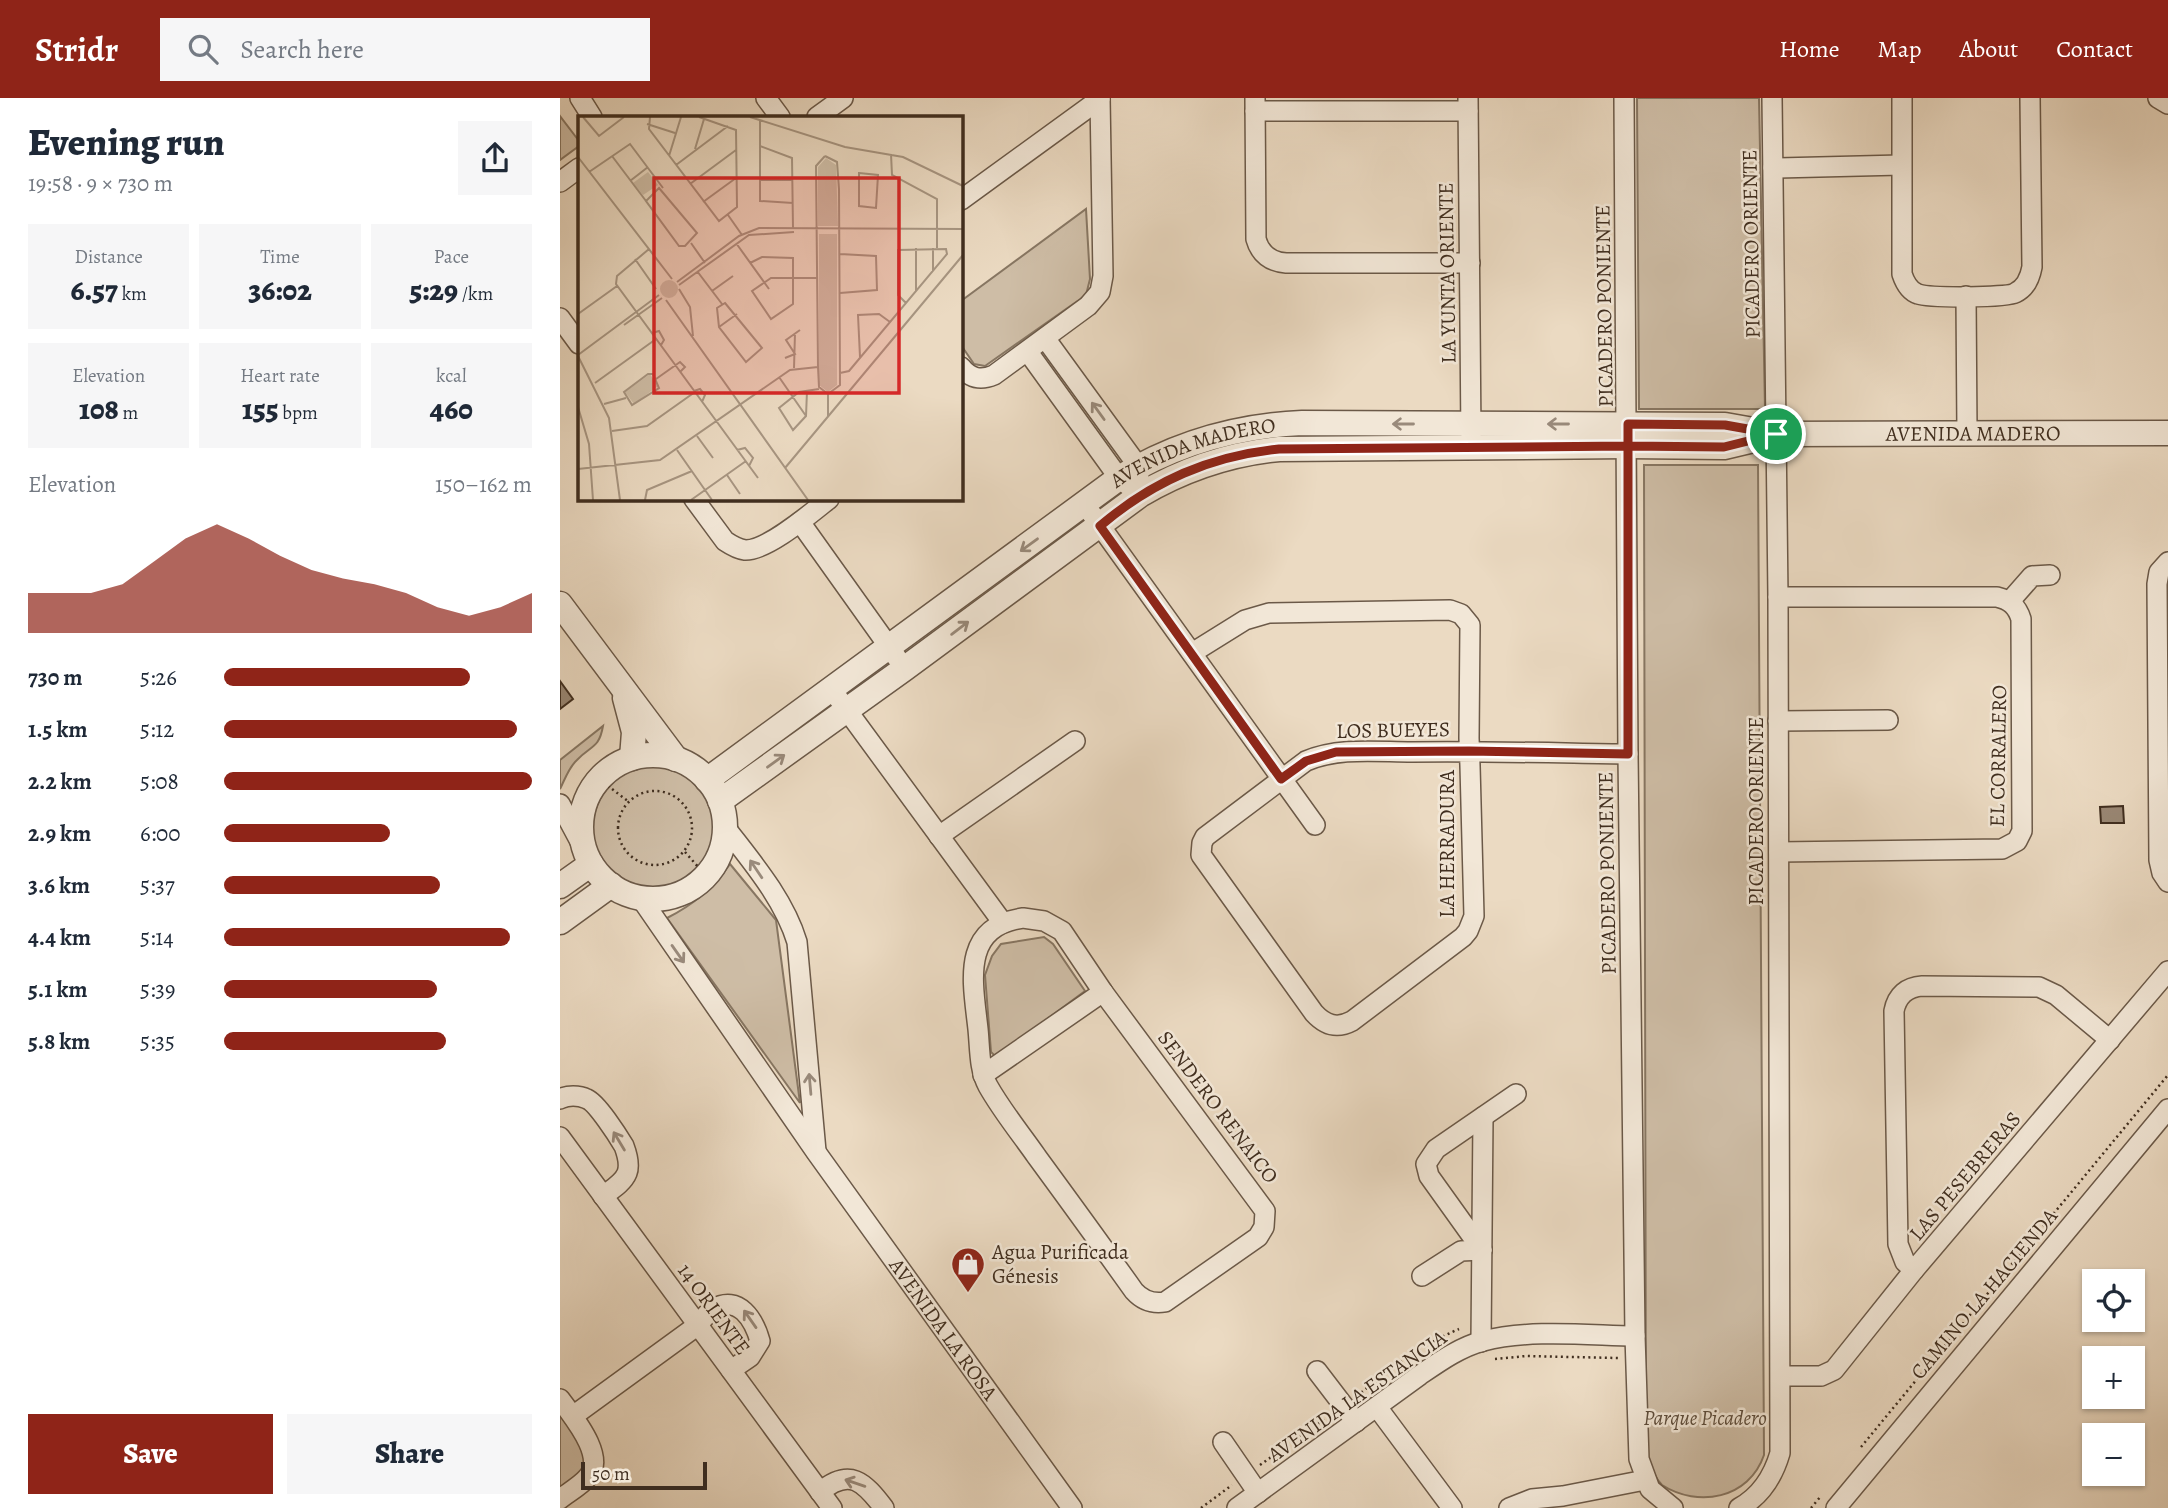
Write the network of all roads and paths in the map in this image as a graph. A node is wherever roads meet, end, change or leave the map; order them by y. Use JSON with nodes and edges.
{"nodes":[{"id":1,"x":580,"y":98,"type":"edge"},
{"id":2,"x":766,"y":98,"type":"edge"},
{"id":3,"x":843,"y":98,"type":"edge"},
{"id":4,"x":1100,"y":98,"type":"edge"},
{"id":5,"x":1624,"y":98,"type":"edge"},
{"id":6,"x":1772,"y":98,"type":"edge"},
{"id":7,"x":1902,"y":98,"type":"edge"},
{"id":8,"x":2030,"y":98,"type":"edge"},
{"id":9,"x":2158,"y":98,"type":"edge"},
{"id":10,"x":1255,"y":104,"type":"edge"},
{"id":11,"x":1468,"y":104,"type":"edge"},
{"id":12,"x":2168,"y":104,"type":"edge"},
{"id":13,"x":591,"y":116,"type":"edge"},
{"id":14,"x":779,"y":116,"type":"edge"},
{"id":15,"x":818,"y":116,"type":"edge"},
{"id":16,"x":1901,"y":165,"type":"junction"},
{"id":17,"x":1773,"y":168,"type":"junction"},
{"id":18,"x":578,"y":169,"type":"edge"},
{"id":19,"x":560,"y":182,"type":"edge"},
{"id":20,"x":962,"y":199,"type":"edge"},
{"id":21,"x":1470,"y":263,"type":"junction"},
{"id":22,"x":1966,"y":296,"type":"junction"},
{"id":23,"x":560,"y":318,"type":"edge"},
{"id":24,"x":1045,"y":338,"type":"junction"},
{"id":25,"x":578,"y":343,"type":"edge"},
{"id":26,"x":1028,"y":352,"type":"junction"},
{"id":27,"x":962,"y":368,"type":"edge"},
{"id":28,"x":1967,"y":433,"type":"junction"},
{"id":29,"x":2168,"y":433,"type":"edge"},
{"id":30,"x":1776,"y":434,"type":"junction"},
{"id":31,"x":1628,"y":435,"type":"junction"},
{"id":32,"x":1472,"y":436,"type":"junction"},
{"id":33,"x":1128,"y":472,"type":"junction"},
{"id":34,"x":1140,"y":495,"type":"junction"},
{"id":35,"x":695,"y":500,"type":"edge"},
{"id":36,"x":828,"y":500,"type":"edge"},
{"id":37,"x":1084,"y":504,"type":"junction"},
{"id":38,"x":800,"y":522,"type":"junction"},
{"id":39,"x":1100,"y":526,"type":"junction"},
{"id":40,"x":2168,"y":562,"type":"edge"},
{"id":41,"x":2050,"y":575,"type":"dead end"},
{"id":42,"x":1778,"y":597,"type":"junction"},
{"id":43,"x":2010,"y":601,"type":"junction"},
{"id":44,"x":560,"y":604,"type":"edge"},
{"id":45,"x":889,"y":648,"type":"junction"},
{"id":46,"x":1192,"y":653,"type":"junction"},
{"id":47,"x":904,"y":669,"type":"junction"},
{"id":48,"x":622,"y":688,"type":"junction"},
{"id":49,"x":831,"y":689,"type":"junction"},
{"id":50,"x":846,"y":710,"type":"junction"},
{"id":51,"x":1888,"y":720,"type":"dead end"},
{"id":52,"x":1778,"y":721,"type":"junction"},
{"id":53,"x":1075,"y":741,"type":"dead end"},
{"id":54,"x":1469,"y":751,"type":"junction"},
{"id":55,"x":1628,"y":754,"type":"junction"},
{"id":56,"x":632,"y":758,"type":"junction"},
{"id":57,"x":676,"y":759,"type":"junction"},
{"id":58,"x":599,"y":779,"type":"junction"},
{"id":59,"x":1281,"y":779,"type":"junction"},
{"id":60,"x":714,"y":790,"type":"junction"},
{"id":61,"x":629,"y":802,"type":"junction"},
{"id":62,"x":560,"y":804,"type":"edge"},
{"id":63,"x":1315,"y":825,"type":"dead end"},
{"id":64,"x":725,"y":827,"type":"junction"},
{"id":65,"x":939,"y":835,"type":"junction"},
{"id":66,"x":684,"y":852,"type":"junction"},
{"id":67,"x":1779,"y":852,"type":"junction"},
{"id":68,"x":587,"y":855,"type":"junction"},
{"id":69,"x":1200,"y":855,"type":"joint"},
{"id":70,"x":706,"y":876,"type":"junction"},
{"id":71,"x":2168,"y":882,"type":"edge"},
{"id":72,"x":611,"y":885,"type":"junction"},
{"id":73,"x":560,"y":886,"type":"edge"},
{"id":74,"x":640,"y":897,"type":"junction"},
{"id":75,"x":560,"y":922,"type":"edge"},
{"id":76,"x":1003,"y":923,"type":"junction"},
{"id":77,"x":2168,"y":971,"type":"edge"},
{"id":78,"x":1103,"y":992,"type":"junction"},
{"id":79,"x":2110,"y":1040,"type":"junction"},
{"id":80,"x":983,"y":1074,"type":"junction"},
{"id":81,"x":2168,"y":1075,"type":"edge"},
{"id":82,"x":1516,"y":1094,"type":"dead end"},
{"id":83,"x":560,"y":1099,"type":"edge"},
{"id":84,"x":2168,"y":1109,"type":"edge"},
{"id":85,"x":1483,"y":1117,"type":"junction"},
{"id":86,"x":564,"y":1149,"type":"edge"},
{"id":87,"x":816,"y":1152,"type":"junction"},
{"id":88,"x":603,"y":1196,"type":"junction"},
{"id":89,"x":1482,"y":1250,"type":"junction"},
{"id":90,"x":1914,"y":1270,"type":"junction"},
{"id":91,"x":1422,"y":1276,"type":"dead end"},
{"id":92,"x":698,"y":1325,"type":"junction"},
{"id":93,"x":1635,"y":1336,"type":"junction"},
{"id":94,"x":1481,"y":1342,"type":"junction"},
{"id":95,"x":731,"y":1370,"type":"junction"},
{"id":96,"x":1317,"y":1371,"type":"dead end"},
{"id":97,"x":1781,"y":1376,"type":"junction"},
{"id":98,"x":560,"y":1399,"type":"edge"},
{"id":99,"x":1377,"y":1407,"type":"junction"},
{"id":100,"x":572,"y":1416,"type":"junction"},
{"id":101,"x":1356,"y":1422,"type":"junction"},
{"id":102,"x":1223,"y":1442,"type":"dead end"},
{"id":103,"x":1854,"y":1455,"type":"dead end"},
{"id":104,"x":1645,"y":1480,"type":"junction"},
{"id":105,"x":1828,"y":1487,"type":"dead end"},
{"id":106,"x":1258,"y":1493,"type":"junction"},
{"id":107,"x":560,"y":1499,"type":"edge"},
{"id":108,"x":1563,"y":1502,"type":"edge"},
{"id":109,"x":826,"y":1503,"type":"edge"},
{"id":110,"x":884,"y":1508,"type":"edge"},
{"id":111,"x":1072,"y":1508,"type":"edge"},
{"id":112,"x":1237,"y":1508,"type":"edge"},
{"id":113,"x":1452,"y":1508,"type":"edge"},
{"id":114,"x":1508,"y":1508,"type":"edge"},
{"id":115,"x":1673,"y":1508,"type":"edge"},
{"id":116,"x":1739,"y":1508,"type":"edge"},
{"id":117,"x":1811,"y":1508,"type":"edge"},
{"id":118,"x":1836,"y":1508,"type":"edge"}],
"edges":[{"from":1,"to":13,"type":"street"},
{"from":2,"to":14,"type":"street"},
{"from":3,"to":15,"type":"street"},
{"from":4,"to":20,"type":"street"},
{"from":4,"to":24,"type":"street"},
{"from":5,"to":31,"type":"street","name":"PICADERO PONIENTE"},
{"from":6,"to":17,"type":"street","name":"PICADERO ORIENTE"},
{"from":7,"to":16,"type":"street"},
{"from":8,"to":22,"type":"street"},
{"from":9,"to":12,"type":"street"},
{"from":10,"to":11,"type":"street"},
{"from":10,"to":21,"type":"street"},
{"from":11,"to":21,"type":"street","name":"LA YUNTA ORIENTE"},
{"from":16,"to":17,"type":"street"},
{"from":16,"to":22,"type":"street"},
{"from":17,"to":30,"type":"street","name":"PICADERO ORIENTE"},
{"from":18,"to":19,"type":"street"},
{"from":21,"to":32,"type":"street","name":"LA YUNTA ORIENTE"},
{"from":22,"to":28,"type":"street"},
{"from":23,"to":25,"type":"street"},
{"from":24,"to":26,"type":"street"},
{"from":33,"to":24,"type":"street","one_way":true},
{"from":26,"to":27,"type":"street"},
{"from":26,"to":33,"type":"street"},
{"from":28,"to":29,"type":"street","name":"AVENIDA MADERO"},
{"from":28,"to":30,"type":"street","name":"AVENIDA MADERO"},
{"from":30,"to":31,"type":"street","name":"AVENIDA MADERO"},
{"from":30,"to":42,"type":"street","name":"PICADERO ORIENTE"},
{"from":31,"to":32,"type":"street","name":"AVENIDA MADERO"},
{"from":31,"to":55,"type":"street","name":"PICADERO PONIENTE"},
{"from":32,"to":33,"type":"street","name":"AVENIDA MADERO","one_way":true},
{"from":32,"to":34,"type":"street","name":"AVENIDA MADERO"},
{"from":33,"to":34,"type":"street"},
{"from":33,"to":37,"type":"street","name":"AVENIDA MADERO"},
{"from":34,"to":39,"type":"street","name":"AVENIDA MADERO"},
{"from":35,"to":38,"type":"street"},
{"from":36,"to":38,"type":"street"},
{"from":37,"to":39,"type":"street"},
{"from":37,"to":45,"type":"street","name":"AVENIDA MADERO","one_way":true},
{"from":38,"to":45,"type":"street"},
{"from":39,"to":46,"type":"street"},
{"from":47,"to":39,"type":"street","name":"AVENIDA MADERO","one_way":true},
{"from":40,"to":71,"type":"street"},
{"from":41,"to":43,"type":"street"},
{"from":42,"to":43,"type":"street"},
{"from":42,"to":52,"type":"street","name":"PICADERO ORIENTE"},
{"from":43,"to":67,"type":"street","name":"EL CORRALERO"},
{"from":44,"to":48,"type":"street"},
{"from":45,"to":47,"type":"street"},
{"from":45,"to":49,"type":"street","name":"AVENIDA MADERO"},
{"from":46,"to":54,"type":"street","name":"LA HERRADURA"},
{"from":46,"to":59,"type":"street"},
{"from":47,"to":50,"type":"street","name":"AVENIDA MADERO"},
{"from":48,"to":56,"type":"street"},
{"from":48,"to":57,"type":"street"},
{"from":49,"to":50,"type":"street"},
{"from":49,"to":60,"type":"street","name":"AVENIDA MADERO"},
{"from":60,"to":50,"type":"street","name":"AVENIDA MADERO","one_way":true},
{"from":50,"to":65,"type":"street"},
{"from":51,"to":52,"type":"street"},
{"from":52,"to":67,"type":"street","name":"PICADERO ORIENTE"},
{"from":53,"to":65,"type":"street"},
{"from":54,"to":55,"type":"street","name":"LOS BUEYES"},
{"from":54,"to":59,"type":"street","name":"LOS BUEYES"},
{"from":54,"to":69,"type":"street","name":"LA HERRADURA"},
{"from":55,"to":93,"type":"street","name":"PICADERO PONIENTE"},
{"from":56,"to":57,"type":"street"},
{"from":56,"to":58,"type":"street"},
{"from":57,"to":60,"type":"street"},
{"from":58,"to":61,"type":"path"},
{"from":58,"to":68,"type":"street"},
{"from":59,"to":63,"type":"street"},
{"from":59,"to":69,"type":"street","name":"LOS BUEYES"},
{"from":60,"to":64,"type":"street"},
{"from":61,"to":66,"type":"path"},
{"from":61,"to":66,"type":"path"},
{"from":62,"to":68,"type":"street"},
{"from":64,"to":70,"type":"street"},
{"from":87,"to":64,"type":"street","one_way":true},
{"from":65,"to":76,"type":"street"},
{"from":66,"to":70,"type":"path"},
{"from":67,"to":97,"type":"street","name":"PICADERO ORIENTE"},
{"from":68,"to":72,"type":"street"},
{"from":68,"to":73,"type":"street"},
{"from":70,"to":74,"type":"street"},
{"from":72,"to":74,"type":"street"},
{"from":72,"to":75,"type":"street"},
{"from":74,"to":87,"type":"street","name":"AVENIDA LA ROSA","one_way":true},
{"from":76,"to":78,"type":"street","name":"SENDERO RENAICO"},
{"from":76,"to":80,"type":"street","name":"SENDERO RENAICO"},
{"from":77,"to":79,"type":"street","name":"LAS PESEBRERAS"},
{"from":78,"to":80,"type":"street"},
{"from":78,"to":80,"type":"street","name":"SENDERO RENAICO"},
{"from":79,"to":90,"type":"street","name":"LAS PESEBRERAS"},
{"from":79,"to":90,"type":"street"},
{"from":81,"to":103,"type":"path"},
{"from":82,"to":85,"type":"street"},
{"from":88,"to":83,"type":"street","one_way":true},
{"from":84,"to":118,"type":"street","name":"CAMINO LA HACIENDA"},
{"from":85,"to":89,"type":"street"},
{"from":85,"to":89,"type":"street"},
{"from":86,"to":88,"type":"street","name":"14 ORIENTE"},
{"from":87,"to":111,"type":"street","name":"AVENIDA LA ROSA"},
{"from":88,"to":92,"type":"street","name":"14 ORIENTE"},
{"from":89,"to":91,"type":"street"},
{"from":89,"to":94,"type":"street"},
{"from":90,"to":97,"type":"street","name":"LAS PESEBRERAS"},
{"from":92,"to":95,"type":"street","name":"14 ORIENTE"},
{"from":95,"to":92,"type":"street","one_way":true},
{"from":92,"to":100,"type":"street"},
{"from":93,"to":94,"type":"street","name":"AVENIDA LA ESTANCIA"},
{"from":93,"to":104,"type":"street","name":"PICADERO PONIENTE"},
{"from":94,"to":99,"type":"street","name":"AVENIDA LA ESTANCIA"},
{"from":95,"to":109,"type":"street","name":"14 ORIENTE"},
{"from":96,"to":101,"type":"street"},
{"from":97,"to":116,"type":"street","name":"PICADERO ORIENTE"},
{"from":98,"to":100,"type":"street"},
{"from":99,"to":101,"type":"street","name":"AVENIDA LA ESTANCIA"},
{"from":99,"to":113,"type":"street"},
{"from":100,"to":107,"type":"street"},
{"from":101,"to":106,"type":"street","name":"AVENIDA LA ESTANCIA"},
{"from":102,"to":106,"type":"street"},
{"from":104,"to":108,"type":"street"},
{"from":104,"to":115,"type":"street"},
{"from":105,"to":117,"type":"path"},
{"from":106,"to":112,"type":"street","name":"AVENIDA LA ESTANCIA"},
{"from":108,"to":114,"type":"street"},
{"from":110,"to":109,"type":"street","one_way":true}]}
